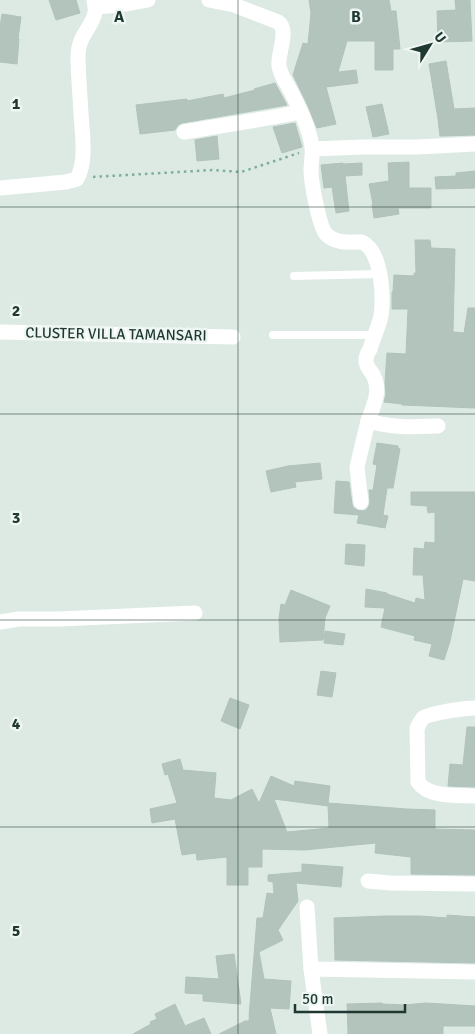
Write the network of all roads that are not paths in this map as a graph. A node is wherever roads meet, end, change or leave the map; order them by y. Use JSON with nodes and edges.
{"nodes":[{"id":1,"x":148,"y":0,"type":"edge"},
{"id":2,"x":209,"y":0,"type":"edge"},
{"id":3,"x":95,"y":3,"type":"edge"},
{"id":4,"x":300,"y":112,"type":"junction"},
{"id":5,"x":184,"y":132,"type":"dead end"},
{"id":6,"x":475,"y":144,"type":"edge"},
{"id":7,"x":312,"y":149,"type":"junction"},
{"id":8,"x":0,"y":188,"type":"edge"},
{"id":9,"x":380,"y":274,"type":"junction"},
{"id":10,"x":294,"y":276,"type":"dead end"},
{"id":11,"x":0,"y":332,"type":"edge"},
{"id":12,"x":273,"y":335,"type":"dead end"},
{"id":13,"x":374,"y":336,"type":"junction"},
{"id":14,"x":233,"y":337,"type":"dead end"},
{"id":15,"x":368,"y":421,"type":"junction"},
{"id":16,"x":438,"y":426,"type":"dead end"},
{"id":17,"x":361,"y":502,"type":"dead end"},
{"id":18,"x":195,"y":613,"type":"dead end"},
{"id":19,"x":0,"y":622,"type":"edge"},
{"id":20,"x":475,"y":708,"type":"edge"},
{"id":21,"x":475,"y":796,"type":"edge"},
{"id":22,"x":368,"y":881,"type":"dead end"},
{"id":23,"x":475,"y":884,"type":"edge"},
{"id":24,"x":307,"y":906,"type":"dead end"},
{"id":25,"x":311,"y":969,"type":"junction"},
{"id":26,"x":475,"y":972,"type":"edge"},
{"id":27,"x":320,"y":1034,"type":"edge"}],
"edges":[{"from":1,"to":3,"type":"street"},
{"from":2,"to":4,"type":"street"},
{"from":3,"to":8,"type":"street"},
{"from":4,"to":5,"type":"street"},
{"from":4,"to":7,"type":"street"},
{"from":6,"to":7,"type":"street"},
{"from":7,"to":9,"type":"street"},
{"from":9,"to":10,"type":"lane"},
{"from":9,"to":13,"type":"street"},
{"from":11,"to":14,"type":"street","name":"CLUSTER VILLA TAMANSARI"},
{"from":12,"to":13,"type":"lane"},
{"from":13,"to":15,"type":"street"},
{"from":15,"to":16,"type":"street"},
{"from":15,"to":17,"type":"street"},
{"from":18,"to":19,"type":"street"},
{"from":20,"to":21,"type":"street"},
{"from":22,"to":23,"type":"street"},
{"from":24,"to":25,"type":"street"},
{"from":25,"to":26,"type":"street"},
{"from":25,"to":27,"type":"street"}]}
